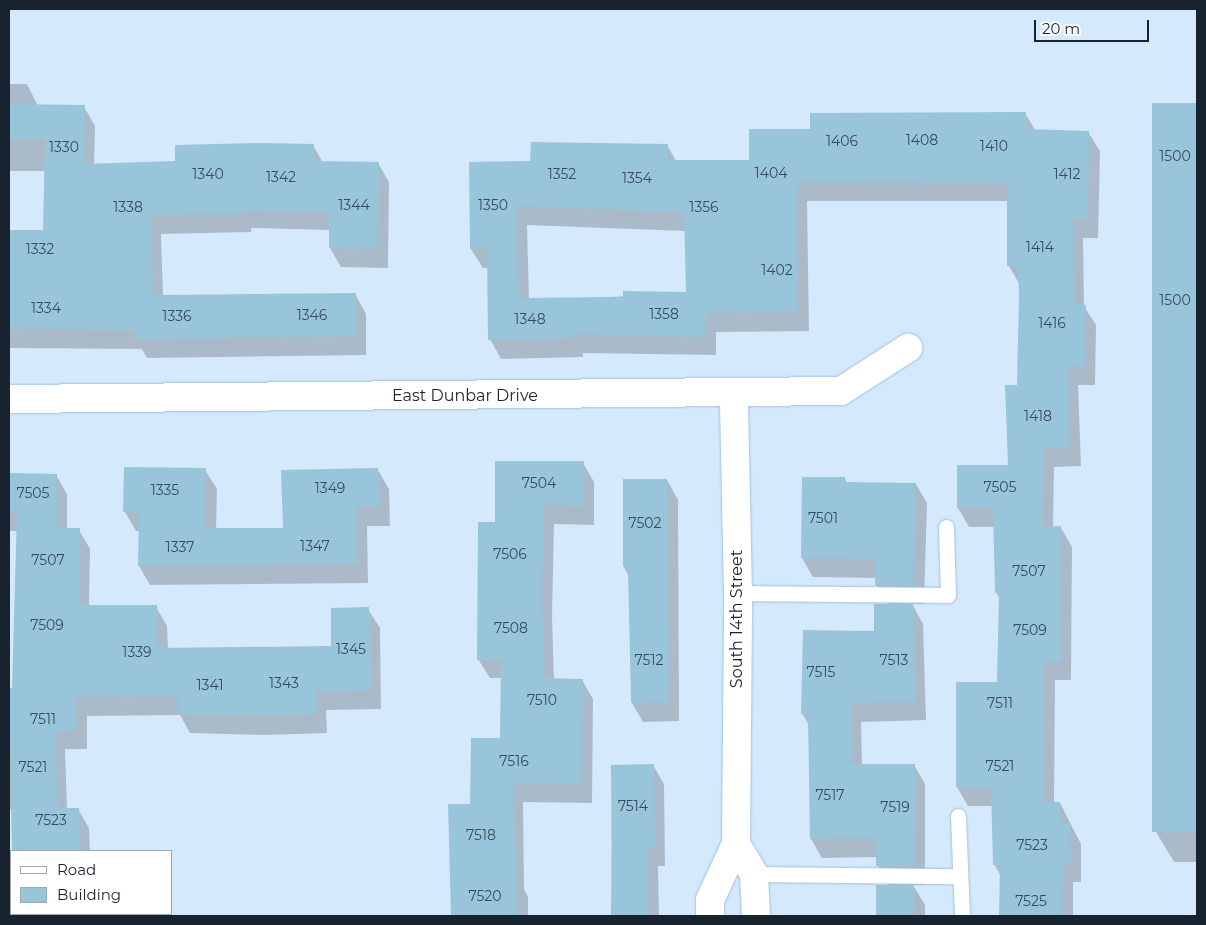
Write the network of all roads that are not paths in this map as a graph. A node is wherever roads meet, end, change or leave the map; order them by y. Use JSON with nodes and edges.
{"nodes":[{"id":1,"x":908,"y":348,"type":"dead end"},
{"id":2,"x":734,"y":394,"type":"junction"},
{"id":3,"x":9,"y":399,"type":"edge"},
{"id":4,"x":946,"y":527,"type":"dead end"},
{"id":5,"x":738,"y":593,"type":"junction"},
{"id":6,"x":958,"y":816,"type":"dead end"},
{"id":7,"x":736,"y":844,"type":"junction"},
{"id":8,"x":754,"y":874,"type":"junction"},
{"id":9,"x":960,"y":876,"type":"junction"},
{"id":10,"x":710,"y":916,"type":"edge"},
{"id":11,"x":756,"y":916,"type":"edge"},
{"id":12,"x":962,"y":916,"type":"edge"}],
"edges":[{"from":1,"to":2,"type":"street","name":"East Dunbar Drive"},
{"from":2,"to":3,"type":"street","name":"East Dunbar Drive"},
{"from":2,"to":5,"type":"street","name":"South 14th Street"},
{"from":4,"to":5,"type":"lane"},
{"from":5,"to":7,"type":"street","name":"South 14th Street"},
{"from":6,"to":9,"type":"lane"},
{"from":7,"to":8,"type":"street"},
{"from":7,"to":10,"type":"street","name":"South 14th Street"},
{"from":8,"to":9,"type":"lane"},
{"from":8,"to":11,"type":"street"},
{"from":9,"to":12,"type":"lane"}]}
